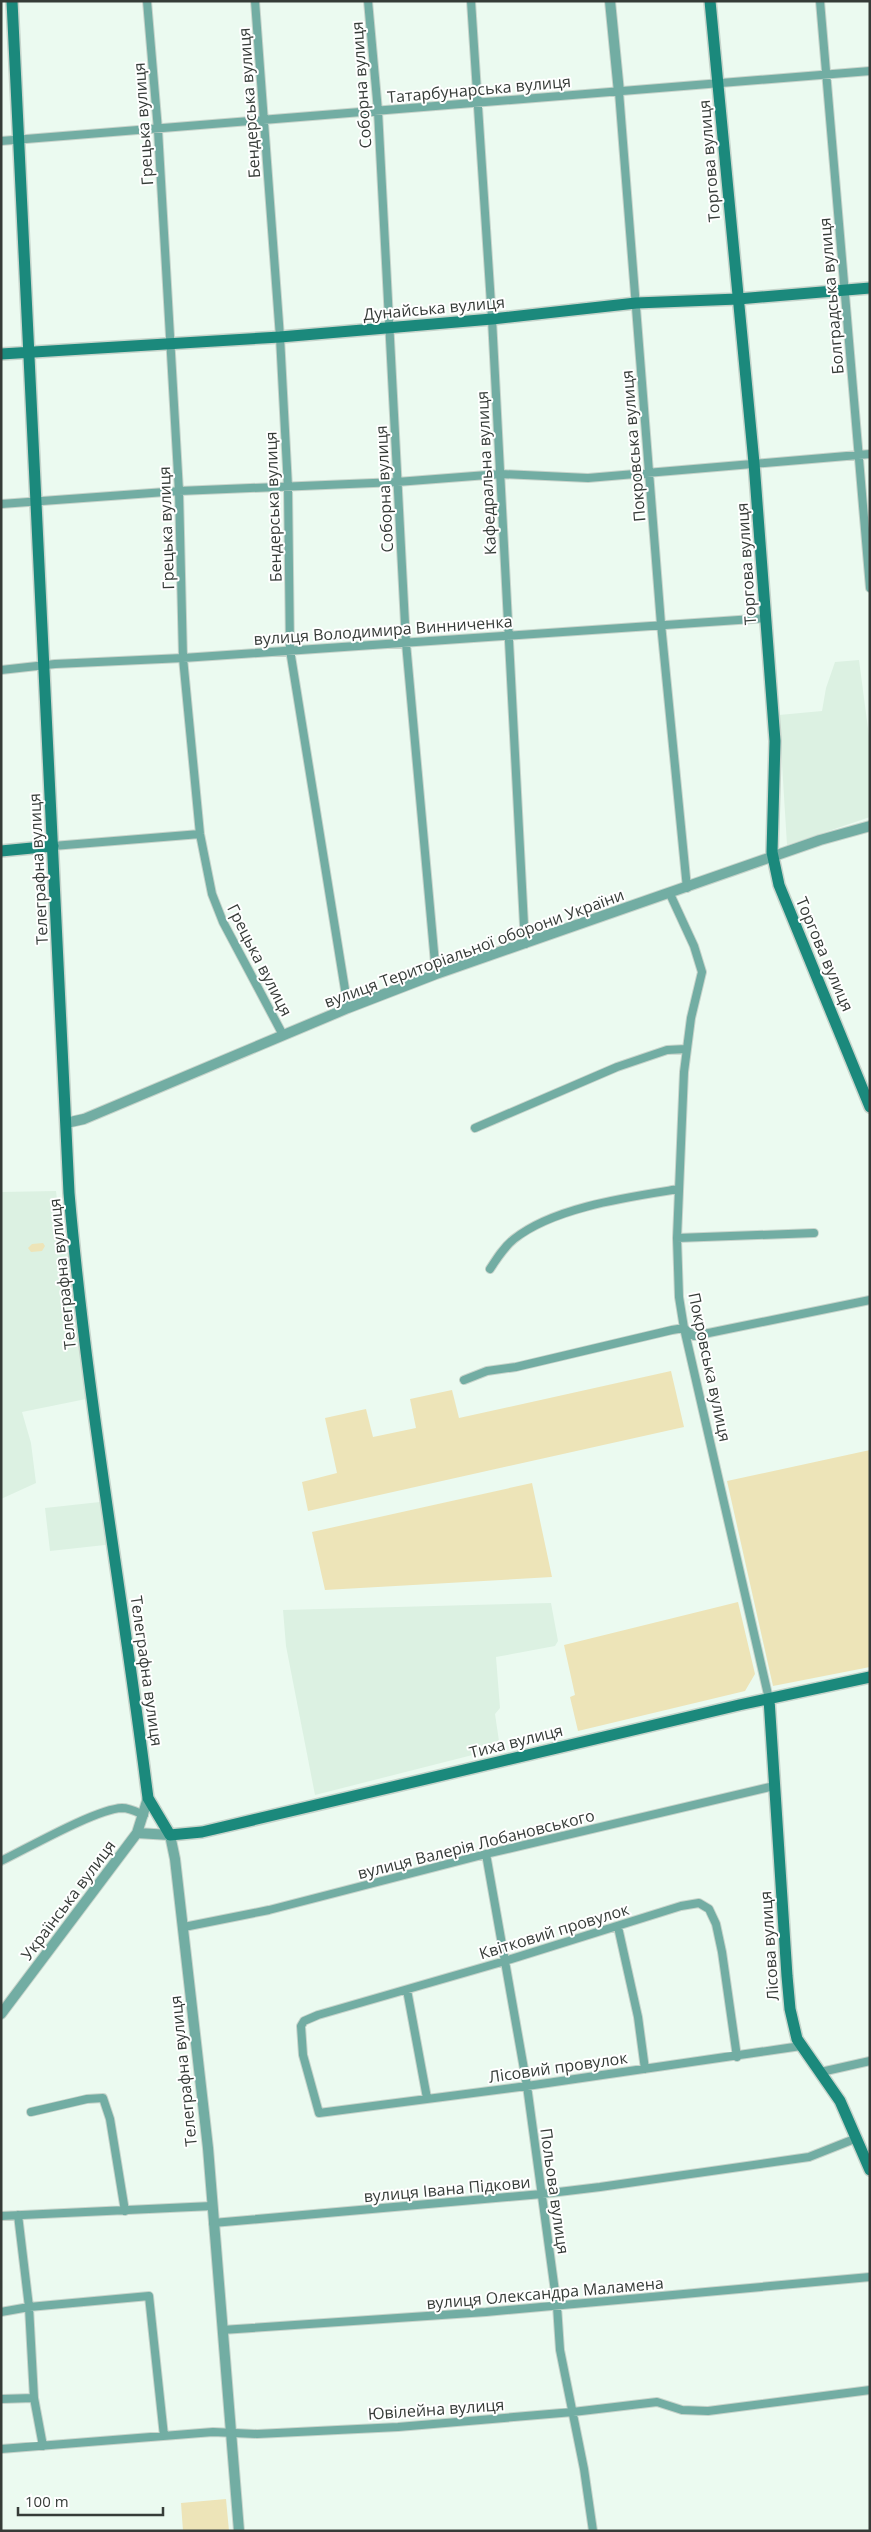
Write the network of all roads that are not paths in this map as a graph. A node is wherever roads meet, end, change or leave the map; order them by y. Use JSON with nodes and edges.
{"nodes":[{"id":1,"x":12,"y":1,"type":"edge"},
{"id":2,"x":147,"y":1,"type":"edge"},
{"id":3,"x":255,"y":1,"type":"edge"},
{"id":4,"x":368,"y":1,"type":"edge"},
{"id":5,"x":471,"y":1,"type":"edge"},
{"id":6,"x":610,"y":1,"type":"edge"},
{"id":7,"x":710,"y":1,"type":"edge"},
{"id":8,"x":820,"y":1,"type":"edge"},
{"id":9,"x":870,"y":71,"type":"edge"},
{"id":10,"x":827,"y":73,"type":"junction"},
{"id":11,"x":718,"y":83,"type":"junction"},
{"id":12,"x":619,"y":92,"type":"junction"},
{"id":13,"x":479,"y":101,"type":"junction"},
{"id":14,"x":378,"y":111,"type":"junction"},
{"id":15,"x":264,"y":120,"type":"junction"},
{"id":16,"x":158,"y":130,"type":"junction"},
{"id":17,"x":20,"y":139,"type":"junction"},
{"id":18,"x":1,"y":140,"type":"edge"},
{"id":19,"x":870,"y":288,"type":"edge"},
{"id":20,"x":844,"y":291,"type":"junction"},
{"id":21,"x":738,"y":299,"type":"junction"},
{"id":22,"x":636,"y":303,"type":"junction"},
{"id":23,"x":492,"y":319,"type":"junction"},
{"id":24,"x":390,"y":328,"type":"junction"},
{"id":25,"x":280,"y":337,"type":"junction"},
{"id":26,"x":170,"y":346,"type":"junction"},
{"id":27,"x":29,"y":353,"type":"junction"},
{"id":28,"x":1,"y":354,"type":"edge"},
{"id":29,"x":870,"y":454,"type":"edge"},
{"id":30,"x":858,"y":455,"type":"junction"},
{"id":31,"x":754,"y":463,"type":"junction"},
{"id":32,"x":651,"y":471,"type":"junction"},
{"id":33,"x":500,"y":474,"type":"junction"},
{"id":34,"x":396,"y":482,"type":"junction"},
{"id":35,"x":288,"y":488,"type":"junction"},
{"id":36,"x":179,"y":491,"type":"junction"},
{"id":37,"x":37,"y":502,"type":"junction"},
{"id":38,"x":1,"y":504,"type":"edge"},
{"id":39,"x":870,"y":588,"type":"edge"},
{"id":40,"x":766,"y":618,"type":"junction"},
{"id":41,"x":662,"y":624,"type":"junction"},
{"id":42,"x":508,"y":634,"type":"junction"},
{"id":43,"x":406,"y":643,"type":"junction"},
{"id":44,"x":290,"y":650,"type":"junction"},
{"id":45,"x":183,"y":658,"type":"junction"},
{"id":46,"x":44,"y":666,"type":"junction"},
{"id":47,"x":1,"y":670,"type":"edge"},
{"id":48,"x":870,"y":826,"type":"edge"},
{"id":49,"x":200,"y":834,"type":"junction"},
{"id":50,"x":53,"y":846,"type":"junction"},
{"id":51,"x":1,"y":851,"type":"edge"},
{"id":52,"x":772,"y":858,"type":"junction"},
{"id":53,"x":687,"y":888,"type":"junction"},
{"id":54,"x":670,"y":894,"type":"junction"},
{"id":55,"x":525,"y":944,"type":"junction"},
{"id":56,"x":436,"y":974,"type":"junction"},
{"id":57,"x":348,"y":1008,"type":"junction"},
{"id":58,"x":283,"y":1035,"type":"junction"},
{"id":59,"x":686,"y":1049,"type":"junction"},
{"id":60,"x":870,"y":1107,"type":"edge"},
{"id":61,"x":66,"y":1123,"type":"junction"},
{"id":62,"x":476,"y":1128,"type":"dead end"},
{"id":63,"x":679,"y":1189,"type":"junction"},
{"id":64,"x":814,"y":1233,"type":"dead end"},
{"id":65,"x":677,"y":1238,"type":"junction"},
{"id":66,"x":490,"y":1269,"type":"dead end"},
{"id":67,"x":870,"y":1300,"type":"edge"},
{"id":68,"x":684,"y":1328,"type":"junction"},
{"id":69,"x":464,"y":1380,"type":"dead end"},
{"id":70,"x":870,"y":1678,"type":"edge"},
{"id":71,"x":769,"y":1699,"type":"junction"},
{"id":72,"x":774,"y":1786,"type":"junction"},
{"id":73,"x":148,"y":1798,"type":"junction"},
{"id":74,"x":144,"y":1815,"type":"junction"},
{"id":75,"x":137,"y":1833,"type":"junction"},
{"id":76,"x":170,"y":1835,"type":"junction"},
{"id":77,"x":486,"y":1854,"type":"junction"},
{"id":78,"x":1,"y":1861,"type":"edge"},
{"id":79,"x":184,"y":1927,"type":"junction"},
{"id":80,"x":618,"y":1927,"type":"junction"},
{"id":81,"x":505,"y":1961,"type":"junction"},
{"id":82,"x":407,"y":1990,"type":"junction"},
{"id":83,"x":1,"y":2014,"type":"edge"},
{"id":84,"x":801,"y":2046,"type":"junction"},
{"id":85,"x":737,"y":2057,"type":"junction"},
{"id":86,"x":870,"y":2061,"type":"edge"},
{"id":87,"x":645,"y":2069,"type":"junction"},
{"id":88,"x":821,"y":2072,"type":"junction"},
{"id":89,"x":527,"y":2086,"type":"junction"},
{"id":90,"x":427,"y":2098,"type":"junction"},
{"id":91,"x":31,"y":2112,"type":"dead end"},
{"id":92,"x":319,"y":2113,"type":"joint"},
{"id":93,"x":857,"y":2138,"type":"junction"},
{"id":94,"x":869,"y":2166,"type":"edge"},
{"id":95,"x":542,"y":2194,"type":"junction"},
{"id":96,"x":212,"y":2206,"type":"junction"},
{"id":97,"x":125,"y":2211,"type":"junction"},
{"id":98,"x":18,"y":2215,"type":"junction"},
{"id":99,"x":1,"y":2216,"type":"edge"},
{"id":100,"x":214,"y":2223,"type":"junction"},
{"id":101,"x":870,"y":2277,"type":"edge"},
{"id":102,"x":557,"y":2306,"type":"junction"},
{"id":103,"x":29,"y":2307,"type":"junction"},
{"id":104,"x":1,"y":2312,"type":"edge"},
{"id":105,"x":222,"y":2330,"type":"junction"},
{"id":106,"x":870,"y":2390,"type":"edge"},
{"id":107,"x":34,"y":2398,"type":"junction"},
{"id":108,"x":1,"y":2399,"type":"edge"},
{"id":109,"x":573,"y":2412,"type":"junction"},
{"id":110,"x":230,"y":2432,"type":"junction"},
{"id":111,"x":164,"y":2436,"type":"junction"},
{"id":112,"x":43,"y":2446,"type":"junction"},
{"id":113,"x":1,"y":2449,"type":"edge"},
{"id":114,"x":239,"y":2531,"type":"edge"},
{"id":115,"x":593,"y":2531,"type":"edge"}],
"edges":[{"from":1,"to":17,"type":"main road","name":"Телеграфна вулиця"},
{"from":2,"to":16,"type":"street","name":"Грецька вулиця"},
{"from":3,"to":15,"type":"street","name":"Бендерська вулиця"},
{"from":4,"to":14,"type":"street","name":"Соборна вулиця"},
{"from":5,"to":13,"type":"street","name":"Кафедральна вулиця"},
{"from":6,"to":12,"type":"street","name":"Покровська вулиця"},
{"from":7,"to":11,"type":"main road","name":"Торгова вулиця"},
{"from":8,"to":10,"type":"street","name":"Болградська вулиця"},
{"from":9,"to":10,"type":"street","name":"Татарбунарська вулиця"},
{"from":10,"to":11,"type":"street","name":"Татарбунарська вулиця"},
{"from":10,"to":20,"type":"street","name":"Болградська вулиця"},
{"from":11,"to":12,"type":"street","name":"Татарбунарська вулиця"},
{"from":11,"to":21,"type":"main road","name":"Торгова вулиця"},
{"from":12,"to":13,"type":"street","name":"Татарбунарська вулиця"},
{"from":12,"to":22,"type":"street","name":"Покровська вулиця"},
{"from":13,"to":14,"type":"street","name":"Татарбунарська вулиця"},
{"from":13,"to":23,"type":"street","name":"Кафедральна вулиця"},
{"from":14,"to":15,"type":"street","name":"Татарбунарська вулиця"},
{"from":14,"to":24,"type":"street","name":"Соборна вулиця"},
{"from":15,"to":16,"type":"street","name":"Татарбунарська вулиця"},
{"from":15,"to":25,"type":"street","name":"Бендерська вулиця"},
{"from":16,"to":17,"type":"street","name":"Татарбунарська вулиця"},
{"from":16,"to":26,"type":"street","name":"Грецька вулиця"},
{"from":17,"to":18,"type":"street","name":"Татарбунарська вулиця"},
{"from":17,"to":27,"type":"main road","name":"Телеграфна вулиця"},
{"from":19,"to":20,"type":"main road","name":"Дунайська вулиця"},
{"from":20,"to":21,"type":"main road","name":"Дунайська вулиця"},
{"from":20,"to":30,"type":"street","name":"Болградська вулиця"},
{"from":21,"to":22,"type":"main road","name":"Дунайська вулиця"},
{"from":21,"to":31,"type":"main road","name":"Торгова вулиця"},
{"from":22,"to":23,"type":"main road","name":"Дунайська вулиця"},
{"from":22,"to":32,"type":"street","name":"Покровська вулиця"},
{"from":23,"to":24,"type":"main road","name":"Дунайська вулиця"},
{"from":23,"to":33,"type":"street","name":"Кафедральна вулиця"},
{"from":24,"to":25,"type":"main road","name":"Дунайська вулиця"},
{"from":24,"to":34,"type":"street","name":"Соборна вулиця"},
{"from":25,"to":26,"type":"main road","name":"Дунайська вулиця"},
{"from":25,"to":35,"type":"street","name":"Бендерська вулиця"},
{"from":26,"to":27,"type":"main road","name":"Дунайська вулиця"},
{"from":26,"to":36,"type":"street","name":"Грецька вулиця"},
{"from":27,"to":28,"type":"main road","name":"Дунайська вулиця"},
{"from":27,"to":37,"type":"main road","name":"Телеграфна вулиця"},
{"from":29,"to":30,"type":"street"},
{"from":30,"to":31,"type":"street"},
{"from":30,"to":39,"type":"street","name":"Болградська вулиця"},
{"from":31,"to":32,"type":"street"},
{"from":31,"to":40,"type":"main road","name":"Торгова вулиця"},
{"from":32,"to":33,"type":"street"},
{"from":32,"to":41,"type":"street","name":"Покровська вулиця"},
{"from":33,"to":34,"type":"street"},
{"from":33,"to":42,"type":"street","name":"Кафедральна вулиця"},
{"from":34,"to":35,"type":"street"},
{"from":34,"to":43,"type":"street","name":"Соборна вулиця"},
{"from":35,"to":36,"type":"street"},
{"from":35,"to":44,"type":"street","name":"Бендерська вулиця"},
{"from":36,"to":37,"type":"street"},
{"from":36,"to":45,"type":"street","name":"Грецька вулиця"},
{"from":37,"to":38,"type":"street"},
{"from":37,"to":46,"type":"main road","name":"Телеграфна вулиця"},
{"from":40,"to":41,"type":"street","name":"вулиця Володимира Винниченка"},
{"from":40,"to":52,"type":"main road","name":"Торгова вулиця"},
{"from":41,"to":42,"type":"street","name":"вулиця Володимира Винниченка"},
{"from":41,"to":53,"type":"street","name":"Покровська вулиця"},
{"from":42,"to":43,"type":"street","name":"вулиця Володимира Винниченка"},
{"from":42,"to":55,"type":"street","name":"Кафедральна вулиця"},
{"from":43,"to":44,"type":"street","name":"вулиця Володимира Винниченка"},
{"from":43,"to":56,"type":"street","name":"Соборна вулиця"},
{"from":44,"to":45,"type":"street","name":"вулиця Володимира Винниченка"},
{"from":44,"to":57,"type":"street","name":"Бендерська вулиця"},
{"from":45,"to":46,"type":"street","name":"вулиця Володимира Винниченка"},
{"from":45,"to":49,"type":"street","name":"Грецька вулиця"},
{"from":46,"to":47,"type":"street","name":"вулиця Володимира Винниченка"},
{"from":46,"to":50,"type":"main road","name":"Телеграфна вулиця"},
{"from":48,"to":52,"type":"street","name":"вулиця Територіальної оборони України"},
{"from":49,"to":50,"type":"street"},
{"from":49,"to":58,"type":"street","name":"Грецька вулиця"},
{"from":50,"to":51,"type":"main road"},
{"from":50,"to":61,"type":"main road","name":"Телеграфна вулиця"},
{"from":52,"to":53,"type":"street","name":"вулиця Територіальної оборони України"},
{"from":52,"to":60,"type":"main road","name":"Торгова вулиця"},
{"from":53,"to":54,"type":"street","name":"вулиця Територіальної оборони України"},
{"from":54,"to":55,"type":"street","name":"вулиця Територіальної оборони України"},
{"from":54,"to":59,"type":"street","name":"Покровська вулиця"},
{"from":55,"to":56,"type":"street","name":"вулиця Територіальної оборони України"},
{"from":56,"to":57,"type":"street","name":"вулиця Територіальної оборони України"},
{"from":57,"to":58,"type":"street","name":"вулиця Територіальної оборони України"},
{"from":58,"to":61,"type":"street","name":"вулиця Територіальної оборони України"},
{"from":59,"to":62,"type":"street"},
{"from":59,"to":63,"type":"street","name":"Покровська вулиця"},
{"from":61,"to":73,"type":"main road","name":"Телеграфна вулиця"},
{"from":63,"to":65,"type":"street","name":"Покровська вулиця"},
{"from":63,"to":66,"type":"street"},
{"from":64,"to":65,"type":"street"},
{"from":65,"to":68,"type":"street","name":"Покровська вулиця"},
{"from":67,"to":68,"type":"street"},
{"from":68,"to":69,"type":"street"},
{"from":68,"to":71,"type":"street","name":"Покровська вулиця"},
{"from":70,"to":71,"type":"main road","name":"Тиха вулиця"},
{"from":71,"to":72,"type":"main road","name":"Лісова вулиця"},
{"from":71,"to":76,"type":"main road","name":"Тиха вулиця"},
{"from":72,"to":77,"type":"street","name":"вулиця Валерія Лобановського"},
{"from":72,"to":84,"type":"main road","name":"Лісова вулиця"},
{"from":73,"to":74,"type":"street","name":"Українська вулиця"},
{"from":73,"to":76,"type":"main road","name":"Телеграфна вулиця"},
{"from":74,"to":75,"type":"street","name":"Українська вулиця"},
{"from":74,"to":78,"type":"street"},
{"from":75,"to":76,"type":"street"},
{"from":75,"to":83,"type":"street","name":"Українська вулиця"},
{"from":76,"to":79,"type":"street","name":"Телеграфна вулиця"},
{"from":77,"to":79,"type":"street","name":"вулиця Валерія Лобановського"},
{"from":77,"to":81,"type":"street","name":"Польова вулиця"},
{"from":79,"to":96,"type":"street","name":"Телеграфна вулиця"},
{"from":80,"to":81,"type":"street","name":"Квітковий провулок"},
{"from":80,"to":85,"type":"street","name":"Квітковий провулок"},
{"from":80,"to":87,"type":"street"},
{"from":81,"to":82,"type":"street","name":"Квітковий провулок"},
{"from":81,"to":89,"type":"street","name":"Польова вулиця"},
{"from":82,"to":90,"type":"street"},
{"from":82,"to":92,"type":"street","name":"Квітковий провулок"},
{"from":84,"to":85,"type":"street","name":"Лісовий провулок"},
{"from":84,"to":88,"type":"main road","name":"Лісова вулиця"},
{"from":85,"to":87,"type":"street","name":"Лісовий провулок"},
{"from":86,"to":88,"type":"street"},
{"from":87,"to":89,"type":"street","name":"Лісовий провулок"},
{"from":88,"to":93,"type":"main road","name":"Лісова вулиця"},
{"from":89,"to":90,"type":"street","name":"Лісовий провулок"},
{"from":89,"to":95,"type":"street","name":"Польова вулиця"},
{"from":90,"to":92,"type":"street","name":"Лісовий провулок"},
{"from":91,"to":97,"type":"street"},
{"from":93,"to":94,"type":"main road","name":"Лісова вулиця"},
{"from":93,"to":95,"type":"street","name":"вулиця Івана Підкови"},
{"from":95,"to":100,"type":"street","name":"вулиця Івана Підкови"},
{"from":95,"to":102,"type":"street","name":"Польова вулиця"},
{"from":96,"to":97,"type":"street"},
{"from":96,"to":100,"type":"street","name":"Телеграфна вулиця"},
{"from":97,"to":98,"type":"street"},
{"from":98,"to":99,"type":"street"},
{"from":98,"to":103,"type":"street"},
{"from":100,"to":105,"type":"street","name":"Телеграфна вулиця"},
{"from":101,"to":102,"type":"street","name":"вулиця Олександра Маламена"},
{"from":102,"to":105,"type":"street","name":"вулиця Олександра Маламена"},
{"from":102,"to":109,"type":"street","name":"Польова вулиця"},
{"from":103,"to":104,"type":"street"},
{"from":103,"to":107,"type":"street"},
{"from":103,"to":111,"type":"street"},
{"from":105,"to":110,"type":"street","name":"Телеграфна вулиця"},
{"from":106,"to":109,"type":"street","name":"Ювілейна вулиця"},
{"from":107,"to":108,"type":"street"},
{"from":107,"to":112,"type":"street"},
{"from":109,"to":110,"type":"street","name":"Ювілейна вулиця"},
{"from":109,"to":115,"type":"street","name":"Польова вулиця"},
{"from":110,"to":111,"type":"street","name":"Ювілейна вулиця"},
{"from":110,"to":114,"type":"street","name":"Телеграфна вулиця"},
{"from":111,"to":112,"type":"street","name":"Ювілейна вулиця"},
{"from":112,"to":113,"type":"street","name":"Ювілейна вулиця"}]}
